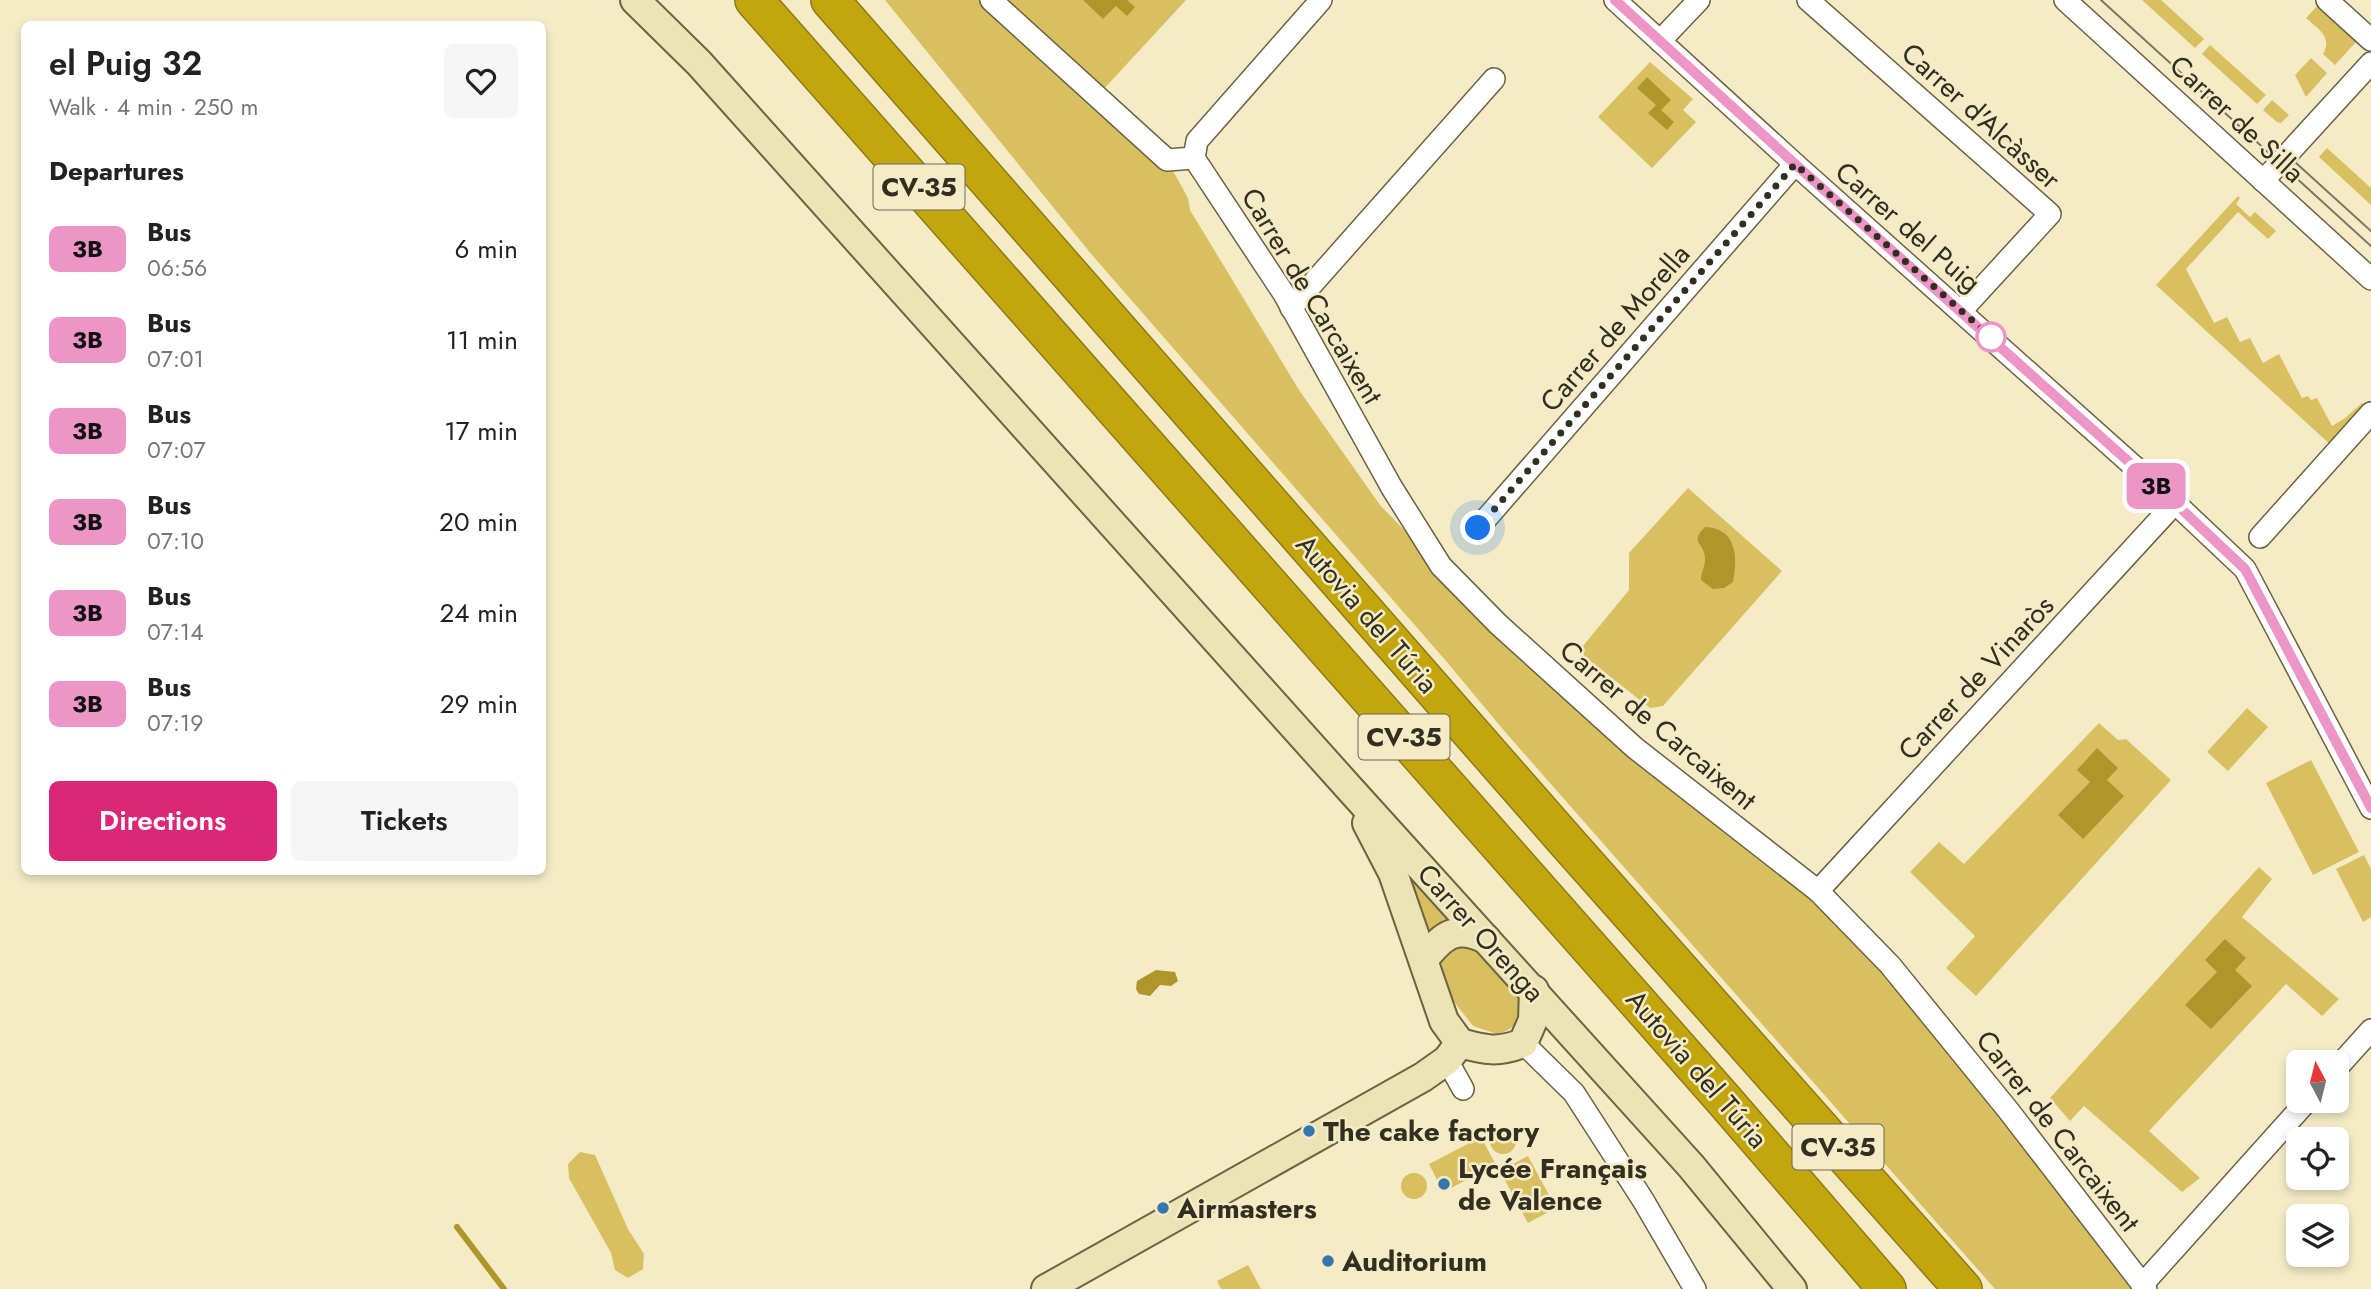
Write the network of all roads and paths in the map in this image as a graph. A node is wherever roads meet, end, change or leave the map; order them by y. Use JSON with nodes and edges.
{"nodes":[{"id":1,"x":635,"y":0,"type":"edge"},
{"id":2,"x":754,"y":0,"type":"edge"},
{"id":3,"x":830,"y":0,"type":"edge"},
{"id":4,"x":990,"y":0,"type":"edge"},
{"id":5,"x":1321,"y":0,"type":"edge"},
{"id":6,"x":1615,"y":0,"type":"edge"},
{"id":7,"x":1699,"y":0,"type":"edge"},
{"id":8,"x":1808,"y":0,"type":"edge"},
{"id":9,"x":2066,"y":0,"type":"edge"},
{"id":10,"x":2327,"y":0,"type":"edge"},
{"id":11,"x":2371,"y":40,"type":"edge"},
{"id":12,"x":1660,"y":41,"type":"junction"},
{"id":13,"x":2371,"y":62,"type":"edge"},
{"id":14,"x":1494,"y":79,"type":"dead end"},
{"id":15,"x":1194,"y":159,"type":"junction"},
{"id":16,"x":1795,"y":164,"type":"junction"},
{"id":17,"x":2263,"y":181,"type":"junction"},
{"id":18,"x":2371,"y":279,"type":"edge"},
{"id":19,"x":1291,"y":308,"type":"junction"},
{"id":20,"x":1961,"y":311,"type":"junction"},
{"id":21,"x":2371,"y":413,"type":"edge"},
{"id":22,"x":2175,"y":503,"type":"junction"},
{"id":23,"x":1478,"y":528,"type":"dead end"},
{"id":24,"x":2260,"y":537,"type":"dead end"},
{"id":25,"x":1350,"y":789,"type":"junction"},
{"id":26,"x":2371,"y":808,"type":"edge"},
{"id":27,"x":1818,"y":891,"type":"junction"},
{"id":28,"x":1486,"y":939,"type":"junction"},
{"id":29,"x":1424,"y":959,"type":"junction"},
{"id":30,"x":1534,"y":990,"type":"junction"},
{"id":31,"x":2371,"y":1030,"type":"edge"},
{"id":32,"x":1523,"y":1043,"type":"junction"},
{"id":33,"x":1453,"y":1051,"type":"junction"},
{"id":34,"x":2349,"y":1055,"type":"edge"},
{"id":35,"x":1463,"y":1090,"type":"dead end"},
{"id":36,"x":2296,"y":1113,"type":"edge"},
{"id":37,"x":2144,"y":1287,"type":"edge"},
{"id":38,"x":1046,"y":1289,"type":"edge"},
{"id":39,"x":1695,"y":1289,"type":"edge"},
{"id":40,"x":1792,"y":1289,"type":"edge"},
{"id":41,"x":1887,"y":1289,"type":"edge"},
{"id":42,"x":1963,"y":1289,"type":"edge"}],
"edges":[{"from":1,"to":25,"type":"street"},
{"from":2,"to":41,"type":"highway","name":"Autovia del Túria","number":"CV-35"},
{"from":3,"to":42,"type":"highway","name":"Autovia del Túria","number":"CV-35"},
{"from":4,"to":15,"type":"street"},
{"from":5,"to":15,"type":"street"},
{"from":6,"to":12,"type":"street","name":"Carrer del Puig"},
{"from":7,"to":12,"type":"street"},
{"from":8,"to":20,"type":"street","name":"Carrer d'Alcàsser"},
{"from":9,"to":17,"type":"street","name":"Carrer de Silla"},
{"from":10,"to":11,"type":"street"},
{"from":12,"to":16,"type":"street","name":"Carrer del Puig"},
{"from":13,"to":17,"type":"street"},
{"from":14,"to":19,"type":"street"},
{"from":15,"to":19,"type":"street","name":"Carrer de Carcaixent"},
{"from":16,"to":20,"type":"street","name":"Carrer del Puig"},
{"from":16,"to":23,"type":"street","name":"Carrer de Morella"},
{"from":17,"to":18,"type":"street","name":"Carrer de Silla"},
{"from":19,"to":27,"type":"street","name":"Carrer de Carcaixent"},
{"from":20,"to":22,"type":"street","name":"Carrer del Puig"},
{"from":21,"to":24,"type":"street"},
{"from":22,"to":26,"type":"street","name":"Carrer del Puig"},
{"from":22,"to":27,"type":"street","name":"Carrer de Vinaròs"},
{"from":25,"to":28,"type":"street","name":"Carrer Orenga"},
{"from":25,"to":29,"type":"street","name":"Carrer Orenga"},
{"from":27,"to":37,"type":"street","name":"Carrer de Carcaixent"},
{"from":28,"to":29,"type":"street"},
{"from":28,"to":30,"type":"street","name":"Carrer Orenga"},
{"from":29,"to":33,"type":"street","name":"Carrer Orenga"},
{"from":30,"to":32,"type":"street"},
{"from":30,"to":40,"type":"street","name":"Carrer Orenga"},
{"from":31,"to":34,"type":"street"},
{"from":32,"to":33,"type":"street"},
{"from":32,"to":39,"type":"street","name":"Carrer Orenga"},
{"from":33,"to":35,"type":"street"},
{"from":33,"to":38,"type":"street"},
{"from":36,"to":37,"type":"street"}]}
